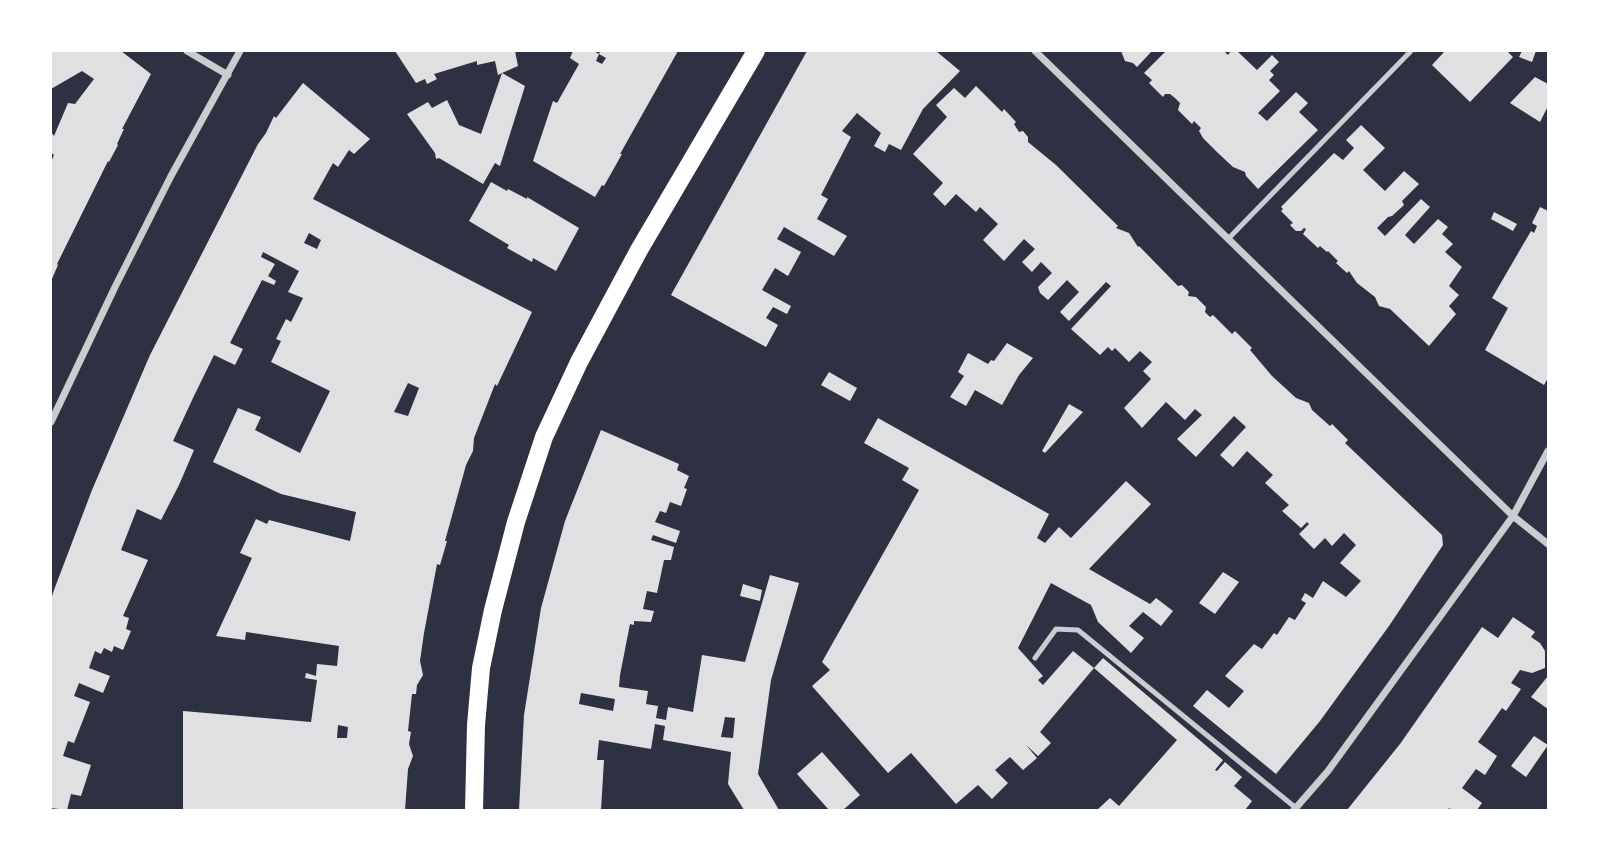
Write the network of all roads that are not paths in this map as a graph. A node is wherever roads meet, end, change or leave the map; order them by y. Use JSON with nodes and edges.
{"nodes":[{"id":1,"x":187,"y":51,"type":"edge"},
{"id":2,"x":240,"y":51,"type":"edge"},
{"id":3,"x":756,"y":51,"type":"edge"},
{"id":4,"x":1035,"y":51,"type":"edge"},
{"id":5,"x":1411,"y":51,"type":"edge"},
{"id":6,"x":228,"y":75,"type":"junction"},
{"id":7,"x":1228,"y":239,"type":"junction"},
{"id":8,"x":51,"y":422,"type":"edge"},
{"id":9,"x":1548,"y":452,"type":"edge"},
{"id":10,"x":1513,"y":516,"type":"junction"},
{"id":11,"x":1548,"y":544,"type":"edge"},
{"id":12,"x":1035,"y":658,"type":"dead end"},
{"id":13,"x":1295,"y":809,"type":"edge"},
{"id":14,"x":474,"y":810,"type":"edge"}],
"edges":[{"from":1,"to":6,"type":"street"},
{"from":2,"to":6,"type":"street"},
{"from":3,"to":14,"type":"main road"},
{"from":4,"to":7,"type":"street"},
{"from":5,"to":7,"type":"lane"},
{"from":6,"to":8,"type":"street"},
{"from":7,"to":10,"type":"street"},
{"from":9,"to":10,"type":"street"},
{"from":10,"to":11,"type":"street"},
{"from":10,"to":13,"type":"street"},
{"from":12,"to":13,"type":"lane"}]}
